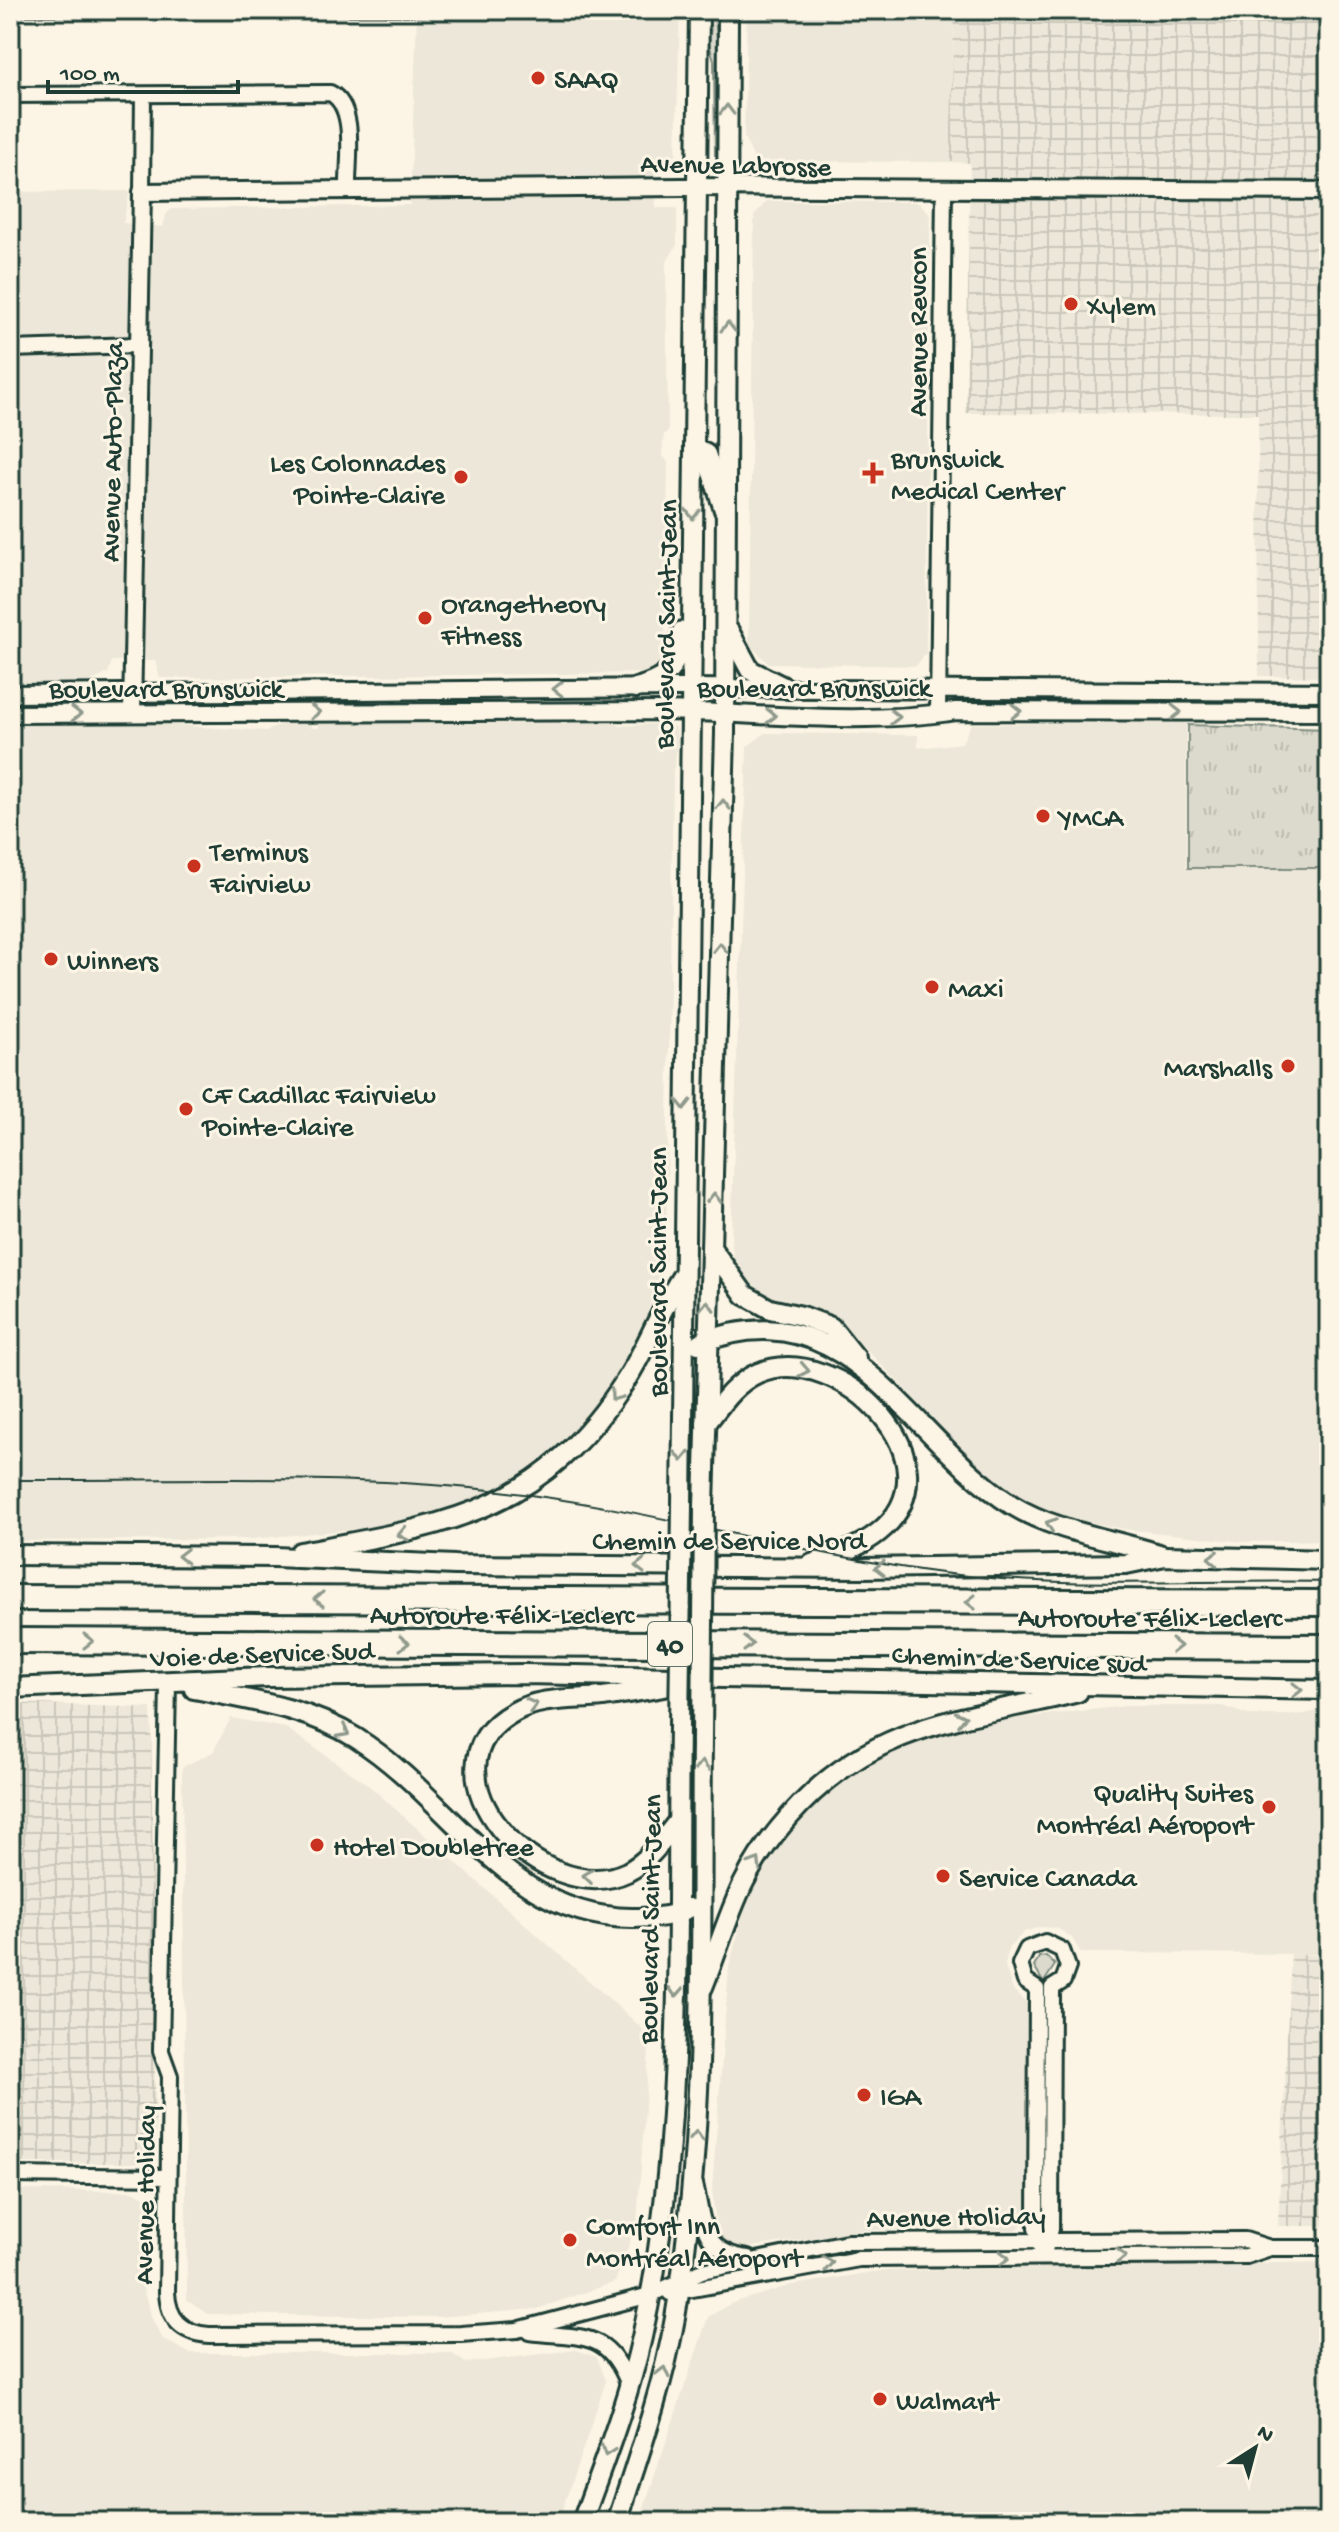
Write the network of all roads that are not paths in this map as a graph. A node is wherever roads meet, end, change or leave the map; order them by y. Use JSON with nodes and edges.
{"nodes":[{"id":1,"x":699,"y":10,"type":"edge"},
{"id":2,"x":728,"y":10,"type":"edge"},
{"id":3,"x":10,"y":95,"type":"edge"},
{"id":4,"x":143,"y":95,"type":"junction"},
{"id":5,"x":697,"y":187,"type":"junction"},
{"id":6,"x":728,"y":187,"type":"junction"},
{"id":7,"x":348,"y":190,"type":"junction"},
{"id":8,"x":944,"y":190,"type":"junction"},
{"id":9,"x":1329,"y":191,"type":"edge"},
{"id":10,"x":142,"y":192,"type":"junction"},
{"id":11,"x":137,"y":345,"type":"junction"},
{"id":12,"x":10,"y":349,"type":"edge"},
{"id":13,"x":694,"y":448,"type":"junction"},
{"id":14,"x":727,"y":519,"type":"junction"},
{"id":15,"x":692,"y":581,"type":"junction"},
{"id":16,"x":726,"y":625,"type":"junction"},
{"id":17,"x":636,"y":688,"type":"junction"},
{"id":18,"x":691,"y":689,"type":"junction"},
{"id":19,"x":725,"y":689,"type":"junction"},
{"id":20,"x":788,"y":689,"type":"junction"},
{"id":21,"x":938,"y":691,"type":"junction"},
{"id":22,"x":1329,"y":692,"type":"edge"},
{"id":23,"x":133,"y":693,"type":"junction"},
{"id":24,"x":10,"y":694,"type":"edge"},
{"id":25,"x":690,"y":712,"type":"junction"},
{"id":26,"x":1329,"y":712,"type":"edge"},
{"id":27,"x":132,"y":713,"type":"junction"},
{"id":28,"x":725,"y":713,"type":"junction"},
{"id":29,"x":10,"y":714,"type":"edge"},
{"id":30,"x":938,"y":714,"type":"junction"},
{"id":31,"x":712,"y":1249,"type":"junction"},
{"id":32,"x":684,"y":1273,"type":"junction"},
{"id":33,"x":706,"y":1341,"type":"junction"},
{"id":34,"x":684,"y":1350,"type":"junction"},
{"id":35,"x":860,"y":1364,"type":"junction"},
{"id":36,"x":706,"y":1424,"type":"junction"},
{"id":37,"x":10,"y":1555,"type":"edge"},
{"id":38,"x":1165,"y":1556,"type":"junction"},
{"id":39,"x":275,"y":1557,"type":"junction"},
{"id":40,"x":1329,"y":1560,"type":"edge"},
{"id":41,"x":802,"y":1567,"type":"junction"},
{"id":42,"x":10,"y":1598,"type":"edge"},
{"id":43,"x":1329,"y":1603,"type":"edge"},
{"id":44,"x":10,"y":1641,"type":"edge"},
{"id":45,"x":1329,"y":1647,"type":"edge"},
{"id":46,"x":707,"y":1680,"type":"junction"},
{"id":47,"x":168,"y":1684,"type":"junction"},
{"id":48,"x":10,"y":1688,"type":"edge"},
{"id":49,"x":1092,"y":1688,"type":"junction"},
{"id":50,"x":1329,"y":1690,"type":"edge"},
{"id":51,"x":678,"y":1821,"type":"junction"},
{"id":52,"x":700,"y":1900,"type":"junction"},
{"id":53,"x":678,"y":1914,"type":"junction"},
{"id":54,"x":699,"y":1997,"type":"junction"},
{"id":55,"x":10,"y":2175,"type":"edge"},
{"id":56,"x":168,"y":2177,"type":"junction"},
{"id":57,"x":693,"y":2177,"type":"junction"},
{"id":58,"x":1043,"y":2240,"type":"junction"},
{"id":59,"x":1270,"y":2248,"type":"junction"},
{"id":60,"x":1329,"y":2248,"type":"edge"},
{"id":61,"x":1043,"y":2257,"type":"junction"},
{"id":62,"x":753,"y":2258,"type":"junction"},
{"id":63,"x":680,"y":2286,"type":"junction"},
{"id":64,"x":650,"y":2295,"type":"junction"},
{"id":65,"x":517,"y":2330,"type":"junction"},
{"id":66,"x":629,"y":2385,"type":"junction"},
{"id":67,"x":582,"y":2522,"type":"edge"},
{"id":68,"x":617,"y":2522,"type":"edge"}],
"edges":[{"from":1,"to":5,"type":"main road","name":"Boulevard Saint-Jean"},
{"from":6,"to":2,"type":"main road","name":"Boulevard Saint-Jean","one_way":true},
{"from":3,"to":4,"type":"street"},
{"from":4,"to":7,"type":"street"},
{"from":4,"to":10,"type":"street"},
{"from":5,"to":6,"type":"street","name":"Avenue Labrosse"},
{"from":5,"to":7,"type":"street","name":"Avenue Labrosse"},
{"from":5,"to":13,"type":"main road","name":"Boulevard Saint-Jean"},
{"from":6,"to":8,"type":"street","name":"Avenue Labrosse"},
{"from":14,"to":6,"type":"main road","name":"Boulevard Saint-Jean","one_way":true},
{"from":7,"to":10,"type":"street","name":"Avenue Labrosse"},
{"from":8,"to":9,"type":"street","name":"Avenue Labrosse"},
{"from":8,"to":21,"type":"street","name":"Avenue Revcon"},
{"from":10,"to":11,"type":"street","name":"Avenue Auto-Plaza"},
{"from":11,"to":12,"type":"street"},
{"from":11,"to":23,"type":"street","name":"Avenue Auto-Plaza"},
{"from":13,"to":14,"type":"main road"},
{"from":13,"to":15,"type":"main road","name":"Boulevard Saint-Jean","one_way":true},
{"from":14,"to":16,"type":"main road","name":"Boulevard Saint-Jean"},
{"from":15,"to":17,"type":"main road"},
{"from":15,"to":18,"type":"main road","name":"Boulevard Saint-Jean"},
{"from":16,"to":19,"type":"main road","name":"Boulevard Saint-Jean"},
{"from":16,"to":20,"type":"main road"},
{"from":17,"to":18,"type":"street","name":"Boulevard Brunswick"},
{"from":17,"to":23,"type":"street","name":"Boulevard Brunswick","one_way":true},
{"from":18,"to":19,"type":"street","name":"Boulevard Brunswick"},
{"from":18,"to":25,"type":"main road","name":"Boulevard Saint-Jean"},
{"from":19,"to":20,"type":"street","name":"Boulevard Brunswick"},
{"from":19,"to":28,"type":"main road","name":"Boulevard Saint-Jean"},
{"from":20,"to":21,"type":"street","name":"Boulevard Brunswick"},
{"from":21,"to":22,"type":"street","name":"Boulevard Brunswick"},
{"from":21,"to":30,"type":"street","name":"Avenue Revcon"},
{"from":23,"to":24,"type":"street","name":"Boulevard Brunswick"},
{"from":23,"to":27,"type":"street","name":"Avenue Auto-Plaza"},
{"from":27,"to":25,"type":"street","name":"Boulevard Brunswick","one_way":true},
{"from":25,"to":28,"type":"street","name":"Boulevard Brunswick"},
{"from":25,"to":32,"type":"main road","name":"Boulevard Saint-Jean","one_way":true},
{"from":30,"to":26,"type":"street","name":"Boulevard Brunswick","one_way":true},
{"from":29,"to":27,"type":"street","name":"Boulevard Brunswick","one_way":true},
{"from":28,"to":30,"type":"street","name":"Boulevard Brunswick","one_way":true},
{"from":31,"to":28,"type":"main road","name":"Boulevard Saint-Jean","one_way":true},
{"from":33,"to":31,"type":"main road","name":"Boulevard Saint-Jean","one_way":true},
{"from":31,"to":35,"type":"main road"},
{"from":32,"to":34,"type":"main road","name":"Boulevard Saint-Jean"},
{"from":32,"to":39,"type":"main road","one_way":true},
{"from":33,"to":34,"type":"main road"},
{"from":33,"to":35,"type":"main road"},
{"from":33,"to":36,"type":"main road","name":"Boulevard Saint-Jean"},
{"from":34,"to":51,"type":"main road","name":"Boulevard Saint-Jean","one_way":true,"bridge":true},
{"from":38,"to":35,"type":"main road","one_way":true},
{"from":36,"to":41,"type":"main road","one_way":true},
{"from":52,"to":36,"type":"main road","name":"Boulevard Saint-Jean","one_way":true,"bridge":true},
{"from":39,"to":37,"type":"main road","name":"Chemin de Service Nord","one_way":true},
{"from":40,"to":38,"type":"main road","name":"Chemin de Service Nord","one_way":true},
{"from":38,"to":41,"type":"main road","name":"Chemin de Service Nord","one_way":true},
{"from":41,"to":39,"type":"main road","name":"Chemin de Service Nord","one_way":true},
{"from":43,"to":42,"type":"highway","name":"Autoroute Félix-Leclerc","number":"40","one_way":true},
{"from":44,"to":45,"type":"highway","name":"Autoroute Félix-Leclerc","number":"40","one_way":true},
{"from":46,"to":47,"type":"main road","name":"Voie de Service Sud"},
{"from":46,"to":49,"type":"main road","name":"Chemin de Service sud"},
{"from":51,"to":46,"type":"main road","one_way":true},
{"from":47,"to":48,"type":"main road","name":"Voie de Service Sud"},
{"from":47,"to":53,"type":"main road","one_way":true},
{"from":47,"to":56,"type":"street","name":"Avenue Holiday"},
{"from":49,"to":50,"type":"main road","name":"Chemin de Service sud","one_way":true},
{"from":54,"to":49,"type":"main road","one_way":true},
{"from":51,"to":53,"type":"main road","name":"Boulevard Saint-Jean"},
{"from":52,"to":53,"type":"main road"},
{"from":52,"to":54,"type":"main road","name":"Boulevard Saint-Jean"},
{"from":53,"to":64,"type":"main road","name":"Boulevard Saint-Jean","one_way":true},
{"from":57,"to":54,"type":"main road","name":"Boulevard Saint-Jean","one_way":true},
{"from":55,"to":56,"type":"street"},
{"from":56,"to":65,"type":"street","name":"Avenue Holiday"},
{"from":57,"to":62,"type":"street"},
{"from":57,"to":63,"type":"main road","name":"Boulevard Saint-Jean"},
{"from":58,"to":58,"type":"street"},
{"from":58,"to":59,"type":"street","name":"Avenue Holiday"},
{"from":58,"to":61,"type":"street"},
{"from":58,"to":62,"type":"street","name":"Avenue Holiday"},
{"from":59,"to":60,"type":"street","name":"Avenue Holiday"},
{"from":61,"to":59,"type":"street","name":"Avenue Holiday","one_way":true},
{"from":63,"to":61,"type":"street","name":"Avenue Holiday","one_way":true},
{"from":62,"to":63,"type":"street","name":"Avenue Holiday"},
{"from":63,"to":64,"type":"street","name":"Avenue Holiday"},
{"from":68,"to":63,"type":"main road","name":"Boulevard Saint-Jean","one_way":true},
{"from":64,"to":65,"type":"street","name":"Avenue Holiday"},
{"from":64,"to":66,"type":"main road","name":"Boulevard Saint-Jean"},
{"from":65,"to":66,"type":"street"},
{"from":66,"to":67,"type":"main road","name":"Boulevard Saint-Jean","one_way":true}]}
